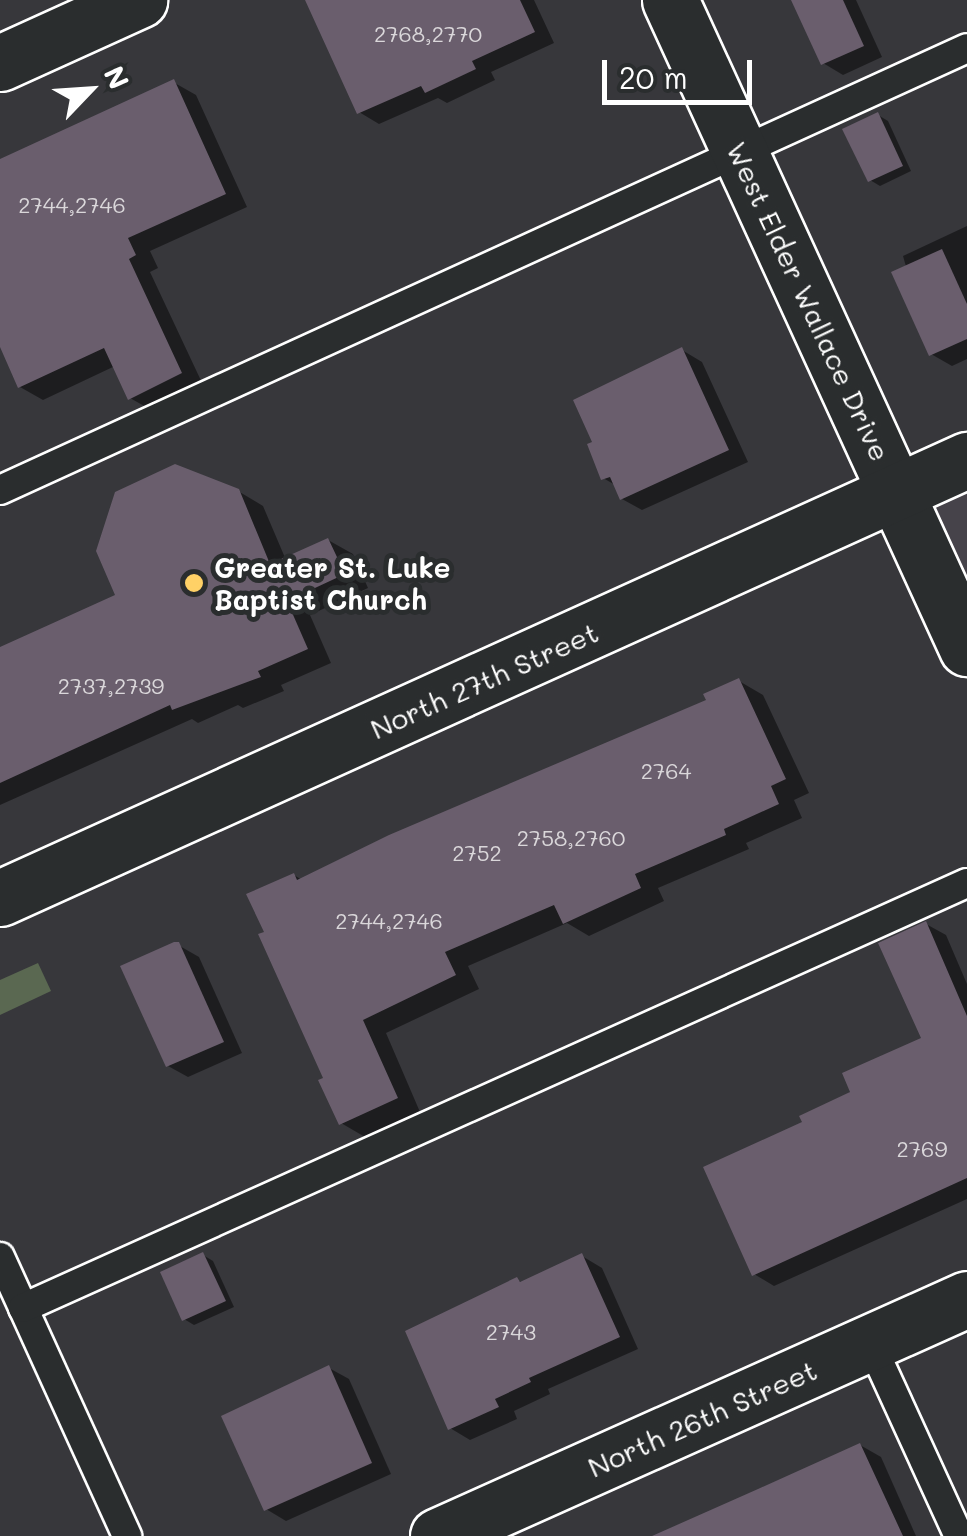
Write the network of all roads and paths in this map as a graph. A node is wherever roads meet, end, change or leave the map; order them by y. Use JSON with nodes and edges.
{"nodes":[{"id":1,"x":139,"y":0,"type":"edge"},
{"id":2,"x":670,"y":0,"type":"edge"},
{"id":3,"x":83,"y":12,"type":"edge"},
{"id":4,"x":967,"y":48,"type":"edge"},
{"id":5,"x":0,"y":62,"type":"edge"},
{"id":6,"x":741,"y":154,"type":"junction"},
{"id":7,"x":967,"y":460,"type":"edge"},
{"id":8,"x":0,"y":490,"type":"edge"},
{"id":9,"x":897,"y":492,"type":"junction"},
{"id":10,"x":967,"y":648,"type":"edge"},
{"id":11,"x":967,"y":883,"type":"edge"},
{"id":12,"x":1,"y":895,"type":"edge"},
{"id":13,"x":0,"y":1257,"type":"edge"},
{"id":14,"x":967,"y":1299,"type":"edge"},
{"id":15,"x":23,"y":1308,"type":"junction"},
{"id":16,"x":870,"y":1342,"type":"junction"},
{"id":17,"x":127,"y":1536,"type":"edge"},
{"id":18,"x":438,"y":1536,"type":"edge"},
{"id":19,"x":959,"y":1536,"type":"edge"}],
"edges":[{"from":1,"to":3,"type":"street"},
{"from":2,"to":6,"type":"street","name":"West Elder Wallace Drive"},
{"from":3,"to":5,"type":"street"},
{"from":4,"to":6,"type":"lane"},
{"from":6,"to":8,"type":"lane"},
{"from":6,"to":9,"type":"street","name":"West Elder Wallace Drive"},
{"from":7,"to":9,"type":"street","name":"North 27th Street"},
{"from":9,"to":10,"type":"street","name":"West Elder Wallace Drive"},
{"from":9,"to":12,"type":"street","name":"North 27th Street"},
{"from":11,"to":15,"type":"lane"},
{"from":13,"to":15,"type":"lane"},
{"from":14,"to":16,"type":"street","name":"North 26th Street"},
{"from":15,"to":17,"type":"lane"},
{"from":16,"to":18,"type":"street","name":"North 26th Street"},
{"from":16,"to":19,"type":"lane"}]}
